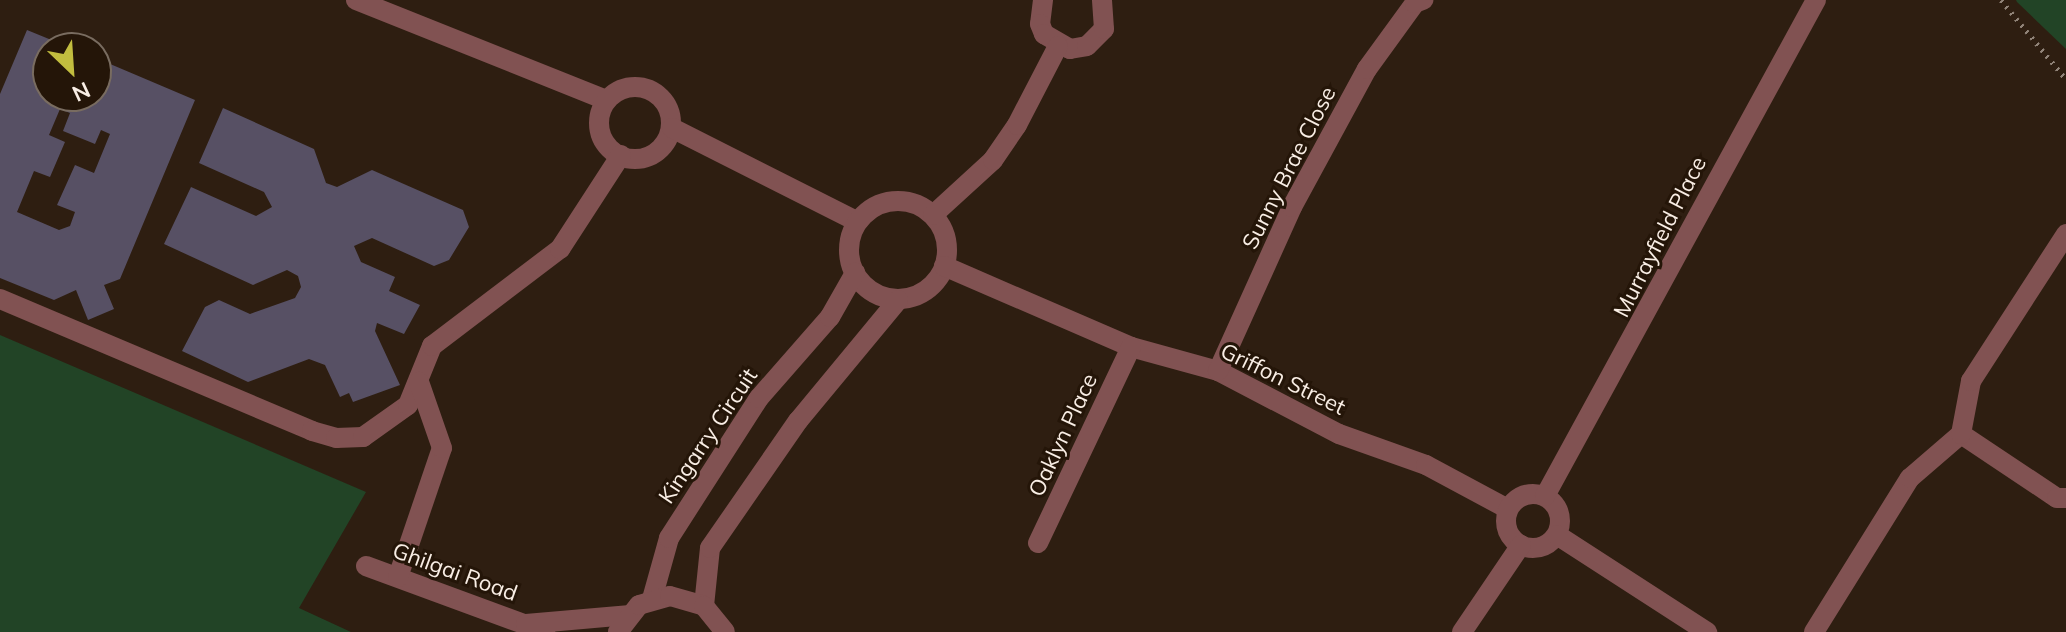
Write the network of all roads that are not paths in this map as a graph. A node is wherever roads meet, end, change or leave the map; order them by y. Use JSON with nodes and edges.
{"nodes":[{"id":1,"x":356,"y":0,"type":"edge"},
{"id":2,"x":1043,"y":0,"type":"edge"},
{"id":3,"x":1102,"y":0,"type":"edge"},
{"id":4,"x":1423,"y":0,"type":"edge"},
{"id":5,"x":1816,"y":0,"type":"edge"},
{"id":6,"x":1058,"y":46,"type":"junction"},
{"id":7,"x":604,"y":99,"type":"junction"},
{"id":8,"x":672,"y":128,"type":"junction"},
{"id":9,"x":621,"y":155,"type":"junction"},
{"id":10,"x":933,"y":215,"type":"junction"},
{"id":11,"x":858,"y":222,"type":"junction"},
{"id":12,"x":2066,"y":234,"type":"edge"},
{"id":13,"x":944,"y":266,"type":"junction"},
{"id":14,"x":855,"y":273,"type":"junction"},
{"id":15,"x":0,"y":299,"type":"edge"},
{"id":16,"x":898,"y":300,"type":"junction"},
{"id":17,"x":1131,"y":347,"type":"junction"},
{"id":18,"x":1218,"y":371,"type":"junction"},
{"id":19,"x":419,"y":382,"type":"junction"},
{"id":20,"x":1961,"y":434,"type":"junction"},
{"id":21,"x":1545,"y":496,"type":"junction"},
{"id":22,"x":2066,"y":498,"type":"edge"},
{"id":23,"x":1508,"y":509,"type":"junction"},
{"id":24,"x":1557,"y":535,"type":"junction"},
{"id":25,"x":1038,"y":543,"type":"dead end"},
{"id":26,"x":1521,"y":545,"type":"junction"},
{"id":27,"x":366,"y":566,"type":"dead end"},
{"id":28,"x":398,"y":577,"type":"junction"},
{"id":29,"x":652,"y":599,"type":"junction"},
{"id":30,"x":704,"y":606,"type":"junction"},
{"id":31,"x":623,"y":623,"type":"edge"},
{"id":32,"x":536,"y":628,"type":"edge"},
{"id":33,"x":725,"y":632,"type":"edge"},
{"id":34,"x":1462,"y":632,"type":"edge"},
{"id":35,"x":1707,"y":632,"type":"edge"},
{"id":36,"x":1814,"y":632,"type":"edge"}],
"edges":[{"from":1,"to":7,"type":"street"},
{"from":2,"to":6,"type":"street"},
{"from":3,"to":6,"type":"street"},
{"from":4,"to":18,"type":"street","name":"Sunny Brae Close"},
{"from":5,"to":21,"type":"street","name":"Murrayfield Place"},
{"from":6,"to":10,"type":"street"},
{"from":7,"to":8,"type":"street"},
{"from":7,"to":9,"type":"street"},
{"from":8,"to":9,"type":"street"},
{"from":8,"to":11,"type":"street"},
{"from":9,"to":19,"type":"street"},
{"from":10,"to":11,"type":"street"},
{"from":10,"to":13,"type":"street"},
{"from":11,"to":14,"type":"street"},
{"from":12,"to":20,"type":"street"},
{"from":13,"to":16,"type":"street"},
{"from":13,"to":17,"type":"street","name":"Griffon Street"},
{"from":14,"to":16,"type":"street"},
{"from":14,"to":29,"type":"street","name":"Kingarry Circuit"},
{"from":15,"to":19,"type":"street"},
{"from":16,"to":30,"type":"street"},
{"from":17,"to":18,"type":"street","name":"Griffon Street"},
{"from":17,"to":25,"type":"street","name":"Oaklyn Place"},
{"from":18,"to":23,"type":"street","name":"Griffon Street"},
{"from":19,"to":28,"type":"street"},
{"from":20,"to":22,"type":"street"},
{"from":20,"to":36,"type":"street"},
{"from":21,"to":23,"type":"street"},
{"from":21,"to":24,"type":"street"},
{"from":23,"to":26,"type":"street"},
{"from":24,"to":26,"type":"street"},
{"from":24,"to":35,"type":"street"},
{"from":26,"to":34,"type":"street"},
{"from":27,"to":28,"type":"street","name":"Ghilgai Road"},
{"from":28,"to":32,"type":"street","name":"Ghilgai Road"},
{"from":29,"to":30,"type":"street"},
{"from":29,"to":31,"type":"street"},
{"from":30,"to":33,"type":"street"},
{"from":31,"to":32,"type":"street"}]}
